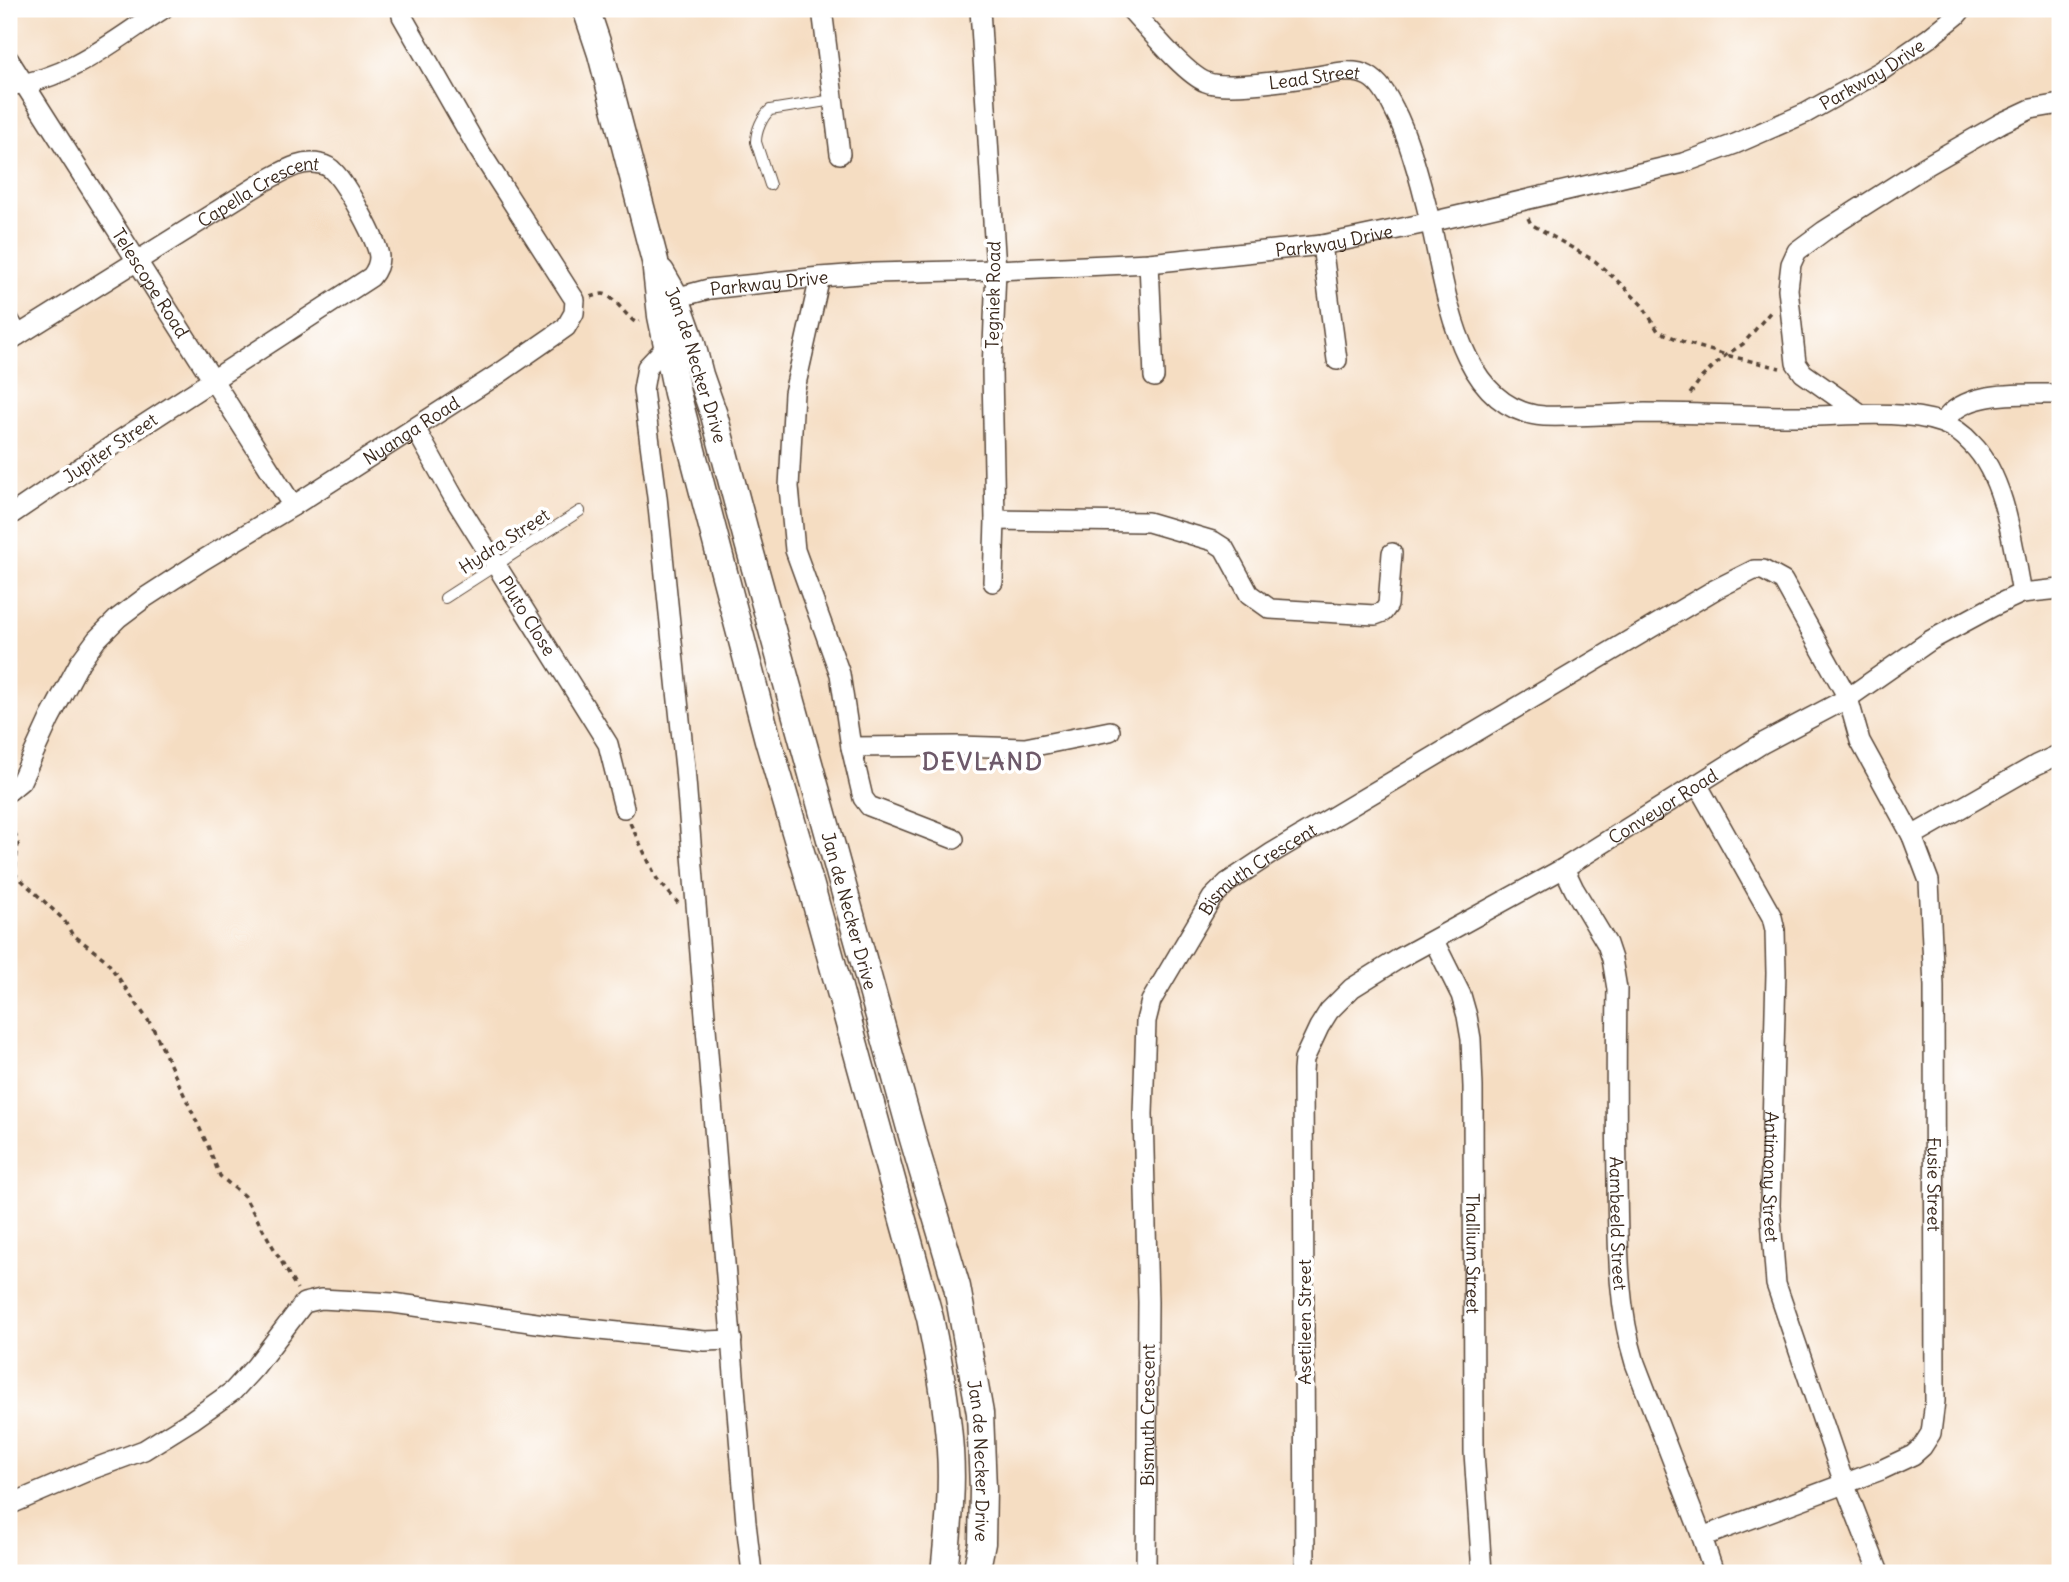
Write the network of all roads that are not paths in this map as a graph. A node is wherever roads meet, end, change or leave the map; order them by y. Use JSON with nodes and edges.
{"nodes":[{"id":1,"x":163,"y":9,"type":"edge"},
{"id":2,"x":401,"y":9,"type":"edge"},
{"id":3,"x":586,"y":9,"type":"edge"},
{"id":4,"x":822,"y":9,"type":"edge"},
{"id":5,"x":980,"y":9,"type":"edge"},
{"id":6,"x":1130,"y":9,"type":"edge"},
{"id":7,"x":1962,"y":9,"type":"edge"},
{"id":8,"x":9,"y":60,"type":"edge"},
{"id":9,"x":16,"y":84,"type":"edge"},
{"id":10,"x":833,"y":100,"type":"junction"},
{"id":11,"x":2060,"y":104,"type":"edge"},
{"id":12,"x":840,"y":154,"type":"dead end"},
{"id":13,"x":770,"y":185,"type":"dead end"},
{"id":14,"x":1431,"y":222,"type":"junction"},
{"id":15,"x":1322,"y":245,"type":"junction"},
{"id":16,"x":138,"y":262,"type":"junction"},
{"id":17,"x":1149,"y":263,"type":"junction"},
{"id":18,"x":996,"y":270,"type":"junction"},
{"id":19,"x":820,"y":277,"type":"junction"},
{"id":20,"x":665,"y":305,"type":"junction"},
{"id":21,"x":12,"y":332,"type":"edge"},
{"id":22,"x":666,"y":347,"type":"junction"},
{"id":23,"x":1337,"y":360,"type":"dead end"},
{"id":24,"x":1154,"y":377,"type":"dead end"},
{"id":25,"x":212,"y":380,"type":"junction"},
{"id":26,"x":2060,"y":394,"type":"edge"},
{"id":27,"x":1861,"y":414,"type":"junction"},
{"id":28,"x":1943,"y":424,"type":"junction"},
{"id":29,"x":415,"y":428,"type":"junction"},
{"id":30,"x":293,"y":506,"type":"junction"},
{"id":31,"x":580,"y":511,"type":"dead end"},
{"id":32,"x":9,"y":516,"type":"edge"},
{"id":33,"x":995,"y":520,"type":"junction"},
{"id":34,"x":1392,"y":553,"type":"dead end"},
{"id":35,"x":497,"y":565,"type":"junction"},
{"id":36,"x":993,"y":582,"type":"dead end"},
{"id":37,"x":2060,"y":589,"type":"edge"},
{"id":38,"x":2022,"y":593,"type":"junction"},
{"id":39,"x":445,"y":598,"type":"dead end"},
{"id":40,"x":1848,"y":698,"type":"junction"},
{"id":41,"x":1110,"y":731,"type":"dead end"},
{"id":42,"x":851,"y":747,"type":"junction"},
{"id":43,"x":2060,"y":754,"type":"edge"},
{"id":44,"x":1697,"y":784,"type":"junction"},
{"id":45,"x":9,"y":791,"type":"edge"},
{"id":46,"x":625,"y":808,"type":"road end"},
{"id":47,"x":1912,"y":836,"type":"junction"},
{"id":48,"x":954,"y":839,"type":"dead end"},
{"id":49,"x":1564,"y":868,"type":"junction"},
{"id":50,"x":1433,"y":941,"type":"junction"},
{"id":51,"x":1303,"y":1071,"type":"joint"},
{"id":52,"x":732,"y":1340,"type":"junction"},
{"id":53,"x":1844,"y":1483,"type":"junction"},
{"id":54,"x":9,"y":1505,"type":"edge"},
{"id":55,"x":1702,"y":1537,"type":"junction"},
{"id":56,"x":752,"y":1573,"type":"edge"},
{"id":57,"x":944,"y":1573,"type":"edge"},
{"id":58,"x":976,"y":1573,"type":"edge"},
{"id":59,"x":1146,"y":1573,"type":"edge"},
{"id":60,"x":1305,"y":1573,"type":"edge"},
{"id":61,"x":1482,"y":1573,"type":"edge"},
{"id":62,"x":1714,"y":1573,"type":"edge"},
{"id":63,"x":1879,"y":1573,"type":"edge"}],
"edges":[{"from":1,"to":9,"type":"street"},
{"from":2,"to":29,"type":"street","name":"Nyanga Road"},
{"from":3,"to":20,"type":"main road","name":"Jan de Necker Drive"},
{"from":4,"to":10,"type":"street"},
{"from":5,"to":18,"type":"street","name":"Tegniek Road"},
{"from":6,"to":14,"type":"street","name":"Lead Street"},
{"from":7,"to":14,"type":"street","name":"Parkway Drive"},
{"from":8,"to":9,"type":"street","name":"Telescope Road"},
{"from":9,"to":16,"type":"street","name":"Telescope Road"},
{"from":10,"to":12,"type":"street"},
{"from":10,"to":13,"type":"lane"},
{"from":11,"to":27,"type":"street"},
{"from":14,"to":15,"type":"street","name":"Parkway Drive"},
{"from":14,"to":27,"type":"street","name":"Lead Street"},
{"from":15,"to":17,"type":"street","name":"Parkway Drive"},
{"from":15,"to":23,"type":"street"},
{"from":16,"to":21,"type":"street"},
{"from":16,"to":25,"type":"street","name":"Telescope Road"},
{"from":16,"to":25,"type":"street","name":"Capella Crescent"},
{"from":17,"to":18,"type":"street","name":"Parkway Drive"},
{"from":17,"to":24,"type":"street"},
{"from":18,"to":19,"type":"street","name":"Parkway Drive"},
{"from":18,"to":33,"type":"street","name":"Tegniek Road"},
{"from":19,"to":20,"type":"street","name":"Parkway Drive"},
{"from":19,"to":42,"type":"street"},
{"from":20,"to":22,"type":"main road","name":"Jan de Necker Drive"},
{"from":20,"to":58,"type":"main road","name":"Jan de Necker Drive"},
{"from":22,"to":52,"type":"street"},
{"from":22,"to":57,"type":"main road","name":"Jan de Necker Drive"},
{"from":25,"to":30,"type":"street","name":"Telescope Road"},
{"from":25,"to":32,"type":"street","name":"Jupiter Street"},
{"from":26,"to":28,"type":"street"},
{"from":27,"to":28,"type":"street","name":"Lead Street"},
{"from":28,"to":38,"type":"street"},
{"from":29,"to":30,"type":"street","name":"Nyanga Road"},
{"from":29,"to":35,"type":"street","name":"Pluto Close"},
{"from":30,"to":45,"type":"street","name":"Nyanga Road"},
{"from":31,"to":35,"type":"lane","name":"Hydra Street"},
{"from":33,"to":34,"type":"street"},
{"from":33,"to":36,"type":"street","name":"Tegniek Road"},
{"from":35,"to":39,"type":"lane","name":"Hydra Street"},
{"from":35,"to":46,"type":"street","name":"Pluto Close"},
{"from":37,"to":38,"type":"street","name":"Conveyor Road"},
{"from":38,"to":40,"type":"street","name":"Conveyor Road"},
{"from":40,"to":44,"type":"street","name":"Conveyor Road"},
{"from":40,"to":47,"type":"street","name":"Fusie Street"},
{"from":40,"to":59,"type":"street","name":"Bismuth Crescent"},
{"from":41,"to":42,"type":"street"},
{"from":42,"to":48,"type":"street"},
{"from":43,"to":47,"type":"street"},
{"from":44,"to":49,"type":"street","name":"Conveyor Road"},
{"from":44,"to":53,"type":"street","name":"Antimony Street"},
{"from":47,"to":53,"type":"street","name":"Fusie Street"},
{"from":49,"to":50,"type":"street","name":"Conveyor Road"},
{"from":49,"to":55,"type":"street","name":"Aambeeld Street"},
{"from":50,"to":51,"type":"street","name":"Conveyor Road"},
{"from":50,"to":61,"type":"street","name":"Thallium Street"},
{"from":51,"to":60,"type":"street","name":"Asetileen Street"},
{"from":52,"to":54,"type":"street"},
{"from":52,"to":56,"type":"street"},
{"from":53,"to":55,"type":"street","name":"Fusie Street"},
{"from":53,"to":63,"type":"street","name":"Antimony Street"},
{"from":55,"to":62,"type":"street","name":"Aambeeld Street"}]}
